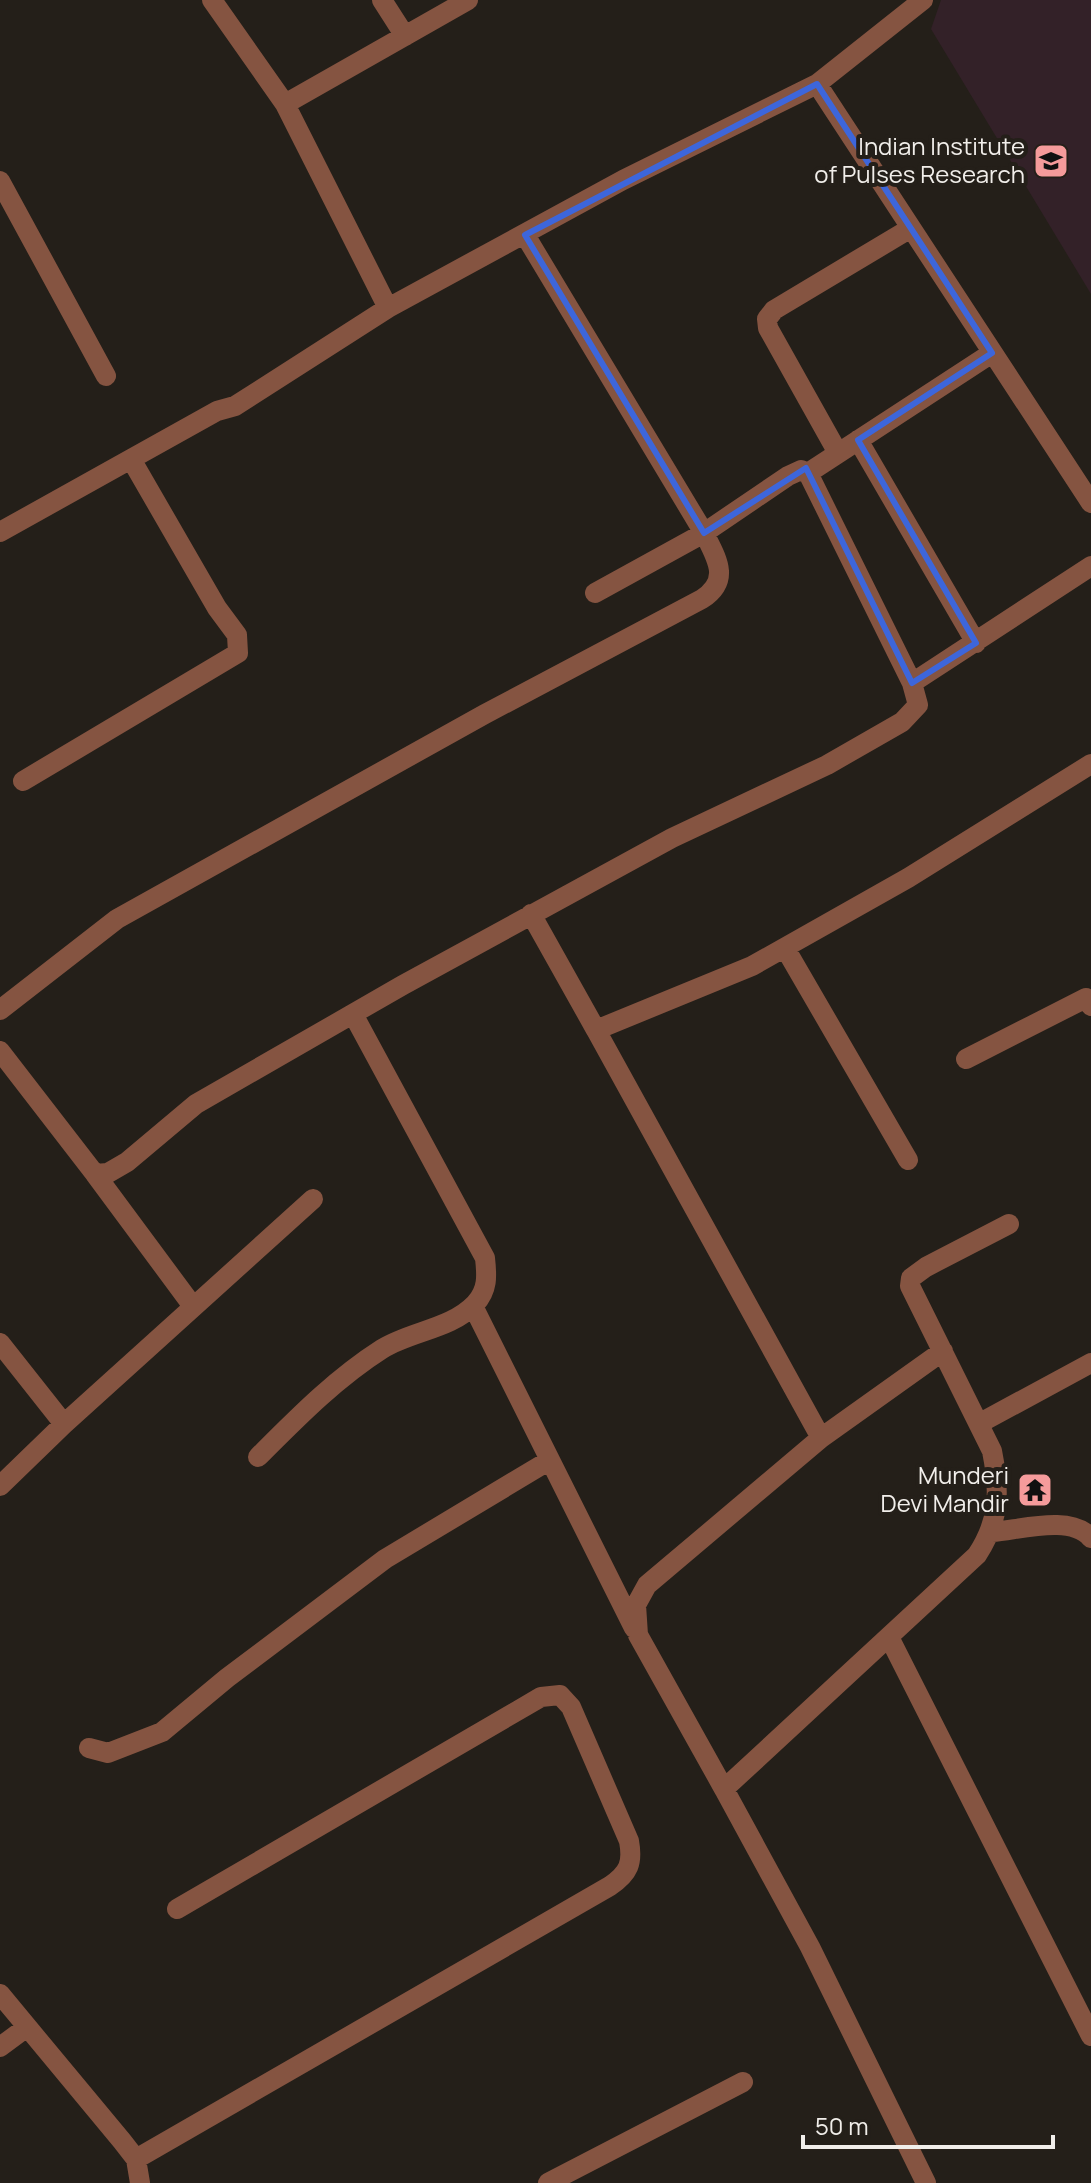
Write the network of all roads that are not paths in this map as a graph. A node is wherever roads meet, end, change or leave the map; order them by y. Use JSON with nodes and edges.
{"nodes":[{"id":1,"x":212,"y":0,"type":"edge"},
{"id":2,"x":382,"y":0,"type":"edge"},
{"id":3,"x":468,"y":0,"type":"edge"},
{"id":4,"x":923,"y":0,"type":"edge"},
{"id":5,"x":405,"y":36,"type":"junction"},
{"id":6,"x":817,"y":84,"type":"junction"},
{"id":7,"x":285,"y":104,"type":"junction"},
{"id":8,"x":0,"y":181,"type":"edge"},
{"id":9,"x":911,"y":228,"type":"junction"},
{"id":10,"x":525,"y":235,"type":"junction"},
{"id":11,"x":388,"y":308,"type":"junction"},
{"id":12,"x":992,"y":353,"type":"junction"},
{"id":13,"x":106,"y":376,"type":"dead end"},
{"id":14,"x":858,"y":440,"type":"junction"},
{"id":15,"x":838,"y":453,"type":"junction"},
{"id":16,"x":131,"y":459,"type":"junction"},
{"id":17,"x":808,"y":473,"type":"junction"},
{"id":18,"x":1091,"y":503,"type":"edge"},
{"id":19,"x":0,"y":532,"type":"edge"},
{"id":20,"x":704,"y":533,"type":"junction"},
{"id":21,"x":1091,"y":566,"type":"edge"},
{"id":22,"x":595,"y":593,"type":"dead end"},
{"id":23,"x":976,"y":643,"type":"junction"},
{"id":24,"x":912,"y":683,"type":"junction"},
{"id":25,"x":1091,"y":764,"type":"edge"},
{"id":26,"x":23,"y":781,"type":"dead end"},
{"id":27,"x":531,"y":914,"type":"junction"},
{"id":28,"x":785,"y":948,"type":"junction"},
{"id":29,"x":1091,"y":1006,"type":"edge"},
{"id":30,"x":0,"y":1010,"type":"edge"},
{"id":31,"x":353,"y":1014,"type":"junction"},
{"id":32,"x":596,"y":1030,"type":"junction"},
{"id":33,"x":0,"y":1051,"type":"edge"},
{"id":34,"x":966,"y":1059,"type":"dead end"},
{"id":35,"x":908,"y":1160,"type":"dead end"},
{"id":36,"x":95,"y":1174,"type":"junction"},
{"id":37,"x":313,"y":1199,"type":"dead end"},
{"id":38,"x":1009,"y":1224,"type":"dead end"},
{"id":39,"x":192,"y":1305,"type":"junction"},
{"id":40,"x":473,"y":1306,"type":"junction"},
{"id":41,"x":0,"y":1343,"type":"edge"},
{"id":42,"x":943,"y":1351,"type":"junction"},
{"id":43,"x":1091,"y":1363,"type":"edge"},
{"id":44,"x":980,"y":1423,"type":"junction"},
{"id":45,"x":64,"y":1424,"type":"junction"},
{"id":46,"x":821,"y":1438,"type":"junction"},
{"id":47,"x":258,"y":1457,"type":"dead end"},
{"id":48,"x":550,"y":1460,"type":"junction"},
{"id":49,"x":0,"y":1486,"type":"edge"},
{"id":50,"x":992,"y":1532,"type":"junction"},
{"id":51,"x":1091,"y":1538,"type":"edge"},
{"id":52,"x":638,"y":1635,"type":"junction"},
{"id":53,"x":889,"y":1637,"type":"junction"},
{"id":54,"x":89,"y":1748,"type":"dead end"},
{"id":55,"x":724,"y":1789,"type":"junction"},
{"id":56,"x":177,"y":1909,"type":"dead end"},
{"id":57,"x":0,"y":1994,"type":"edge"},
{"id":58,"x":27,"y":2027,"type":"junction"},
{"id":59,"x":1091,"y":2036,"type":"edge"},
{"id":60,"x":0,"y":2047,"type":"edge"},
{"id":61,"x":743,"y":2082,"type":"dead end"},
{"id":62,"x":136,"y":2159,"type":"junction"},
{"id":63,"x":140,"y":2183,"type":"edge"},
{"id":64,"x":548,"y":2183,"type":"edge"},
{"id":65,"x":926,"y":2183,"type":"edge"}],
"edges":[{"from":1,"to":7,"type":"street"},
{"from":2,"to":5,"type":"street"},
{"from":3,"to":5,"type":"street"},
{"from":4,"to":6,"type":"street"},
{"from":5,"to":7,"type":"street"},
{"from":6,"to":9,"type":"street"},
{"from":6,"to":10,"type":"street"},
{"from":7,"to":11,"type":"street"},
{"from":8,"to":13,"type":"street"},
{"from":9,"to":12,"type":"street"},
{"from":9,"to":15,"type":"street"},
{"from":10,"to":11,"type":"street"},
{"from":10,"to":20,"type":"street"},
{"from":11,"to":16,"type":"street"},
{"from":12,"to":14,"type":"street"},
{"from":12,"to":18,"type":"street"},
{"from":14,"to":15,"type":"street"},
{"from":14,"to":23,"type":"street"},
{"from":15,"to":17,"type":"street"},
{"from":16,"to":19,"type":"street"},
{"from":16,"to":26,"type":"street"},
{"from":17,"to":20,"type":"street"},
{"from":17,"to":24,"type":"street"},
{"from":20,"to":22,"type":"street"},
{"from":20,"to":30,"type":"street"},
{"from":21,"to":23,"type":"street"},
{"from":23,"to":24,"type":"street"},
{"from":24,"to":27,"type":"street"},
{"from":25,"to":28,"type":"street"},
{"from":27,"to":31,"type":"street"},
{"from":27,"to":32,"type":"street"},
{"from":28,"to":32,"type":"street"},
{"from":28,"to":35,"type":"street"},
{"from":29,"to":34,"type":"street"},
{"from":31,"to":36,"type":"street"},
{"from":31,"to":40,"type":"street"},
{"from":32,"to":46,"type":"street"},
{"from":33,"to":36,"type":"street"},
{"from":36,"to":39,"type":"street"},
{"from":37,"to":39,"type":"street"},
{"from":38,"to":42,"type":"street"},
{"from":39,"to":45,"type":"street"},
{"from":40,"to":47,"type":"street"},
{"from":40,"to":48,"type":"street"},
{"from":41,"to":45,"type":"street"},
{"from":42,"to":44,"type":"street"},
{"from":42,"to":46,"type":"street"},
{"from":43,"to":44,"type":"street"},
{"from":44,"to":50,"type":"street"},
{"from":45,"to":49,"type":"street"},
{"from":46,"to":52,"type":"street"},
{"from":48,"to":52,"type":"street"},
{"from":48,"to":54,"type":"street"},
{"from":50,"to":51,"type":"street"},
{"from":50,"to":53,"type":"street"},
{"from":52,"to":55,"type":"street"},
{"from":53,"to":55,"type":"street"},
{"from":53,"to":59,"type":"street"},
{"from":55,"to":65,"type":"street"},
{"from":56,"to":62,"type":"street"},
{"from":57,"to":58,"type":"street"},
{"from":58,"to":60,"type":"street"},
{"from":58,"to":62,"type":"street"},
{"from":61,"to":64,"type":"street"},
{"from":62,"to":63,"type":"street"}]}
